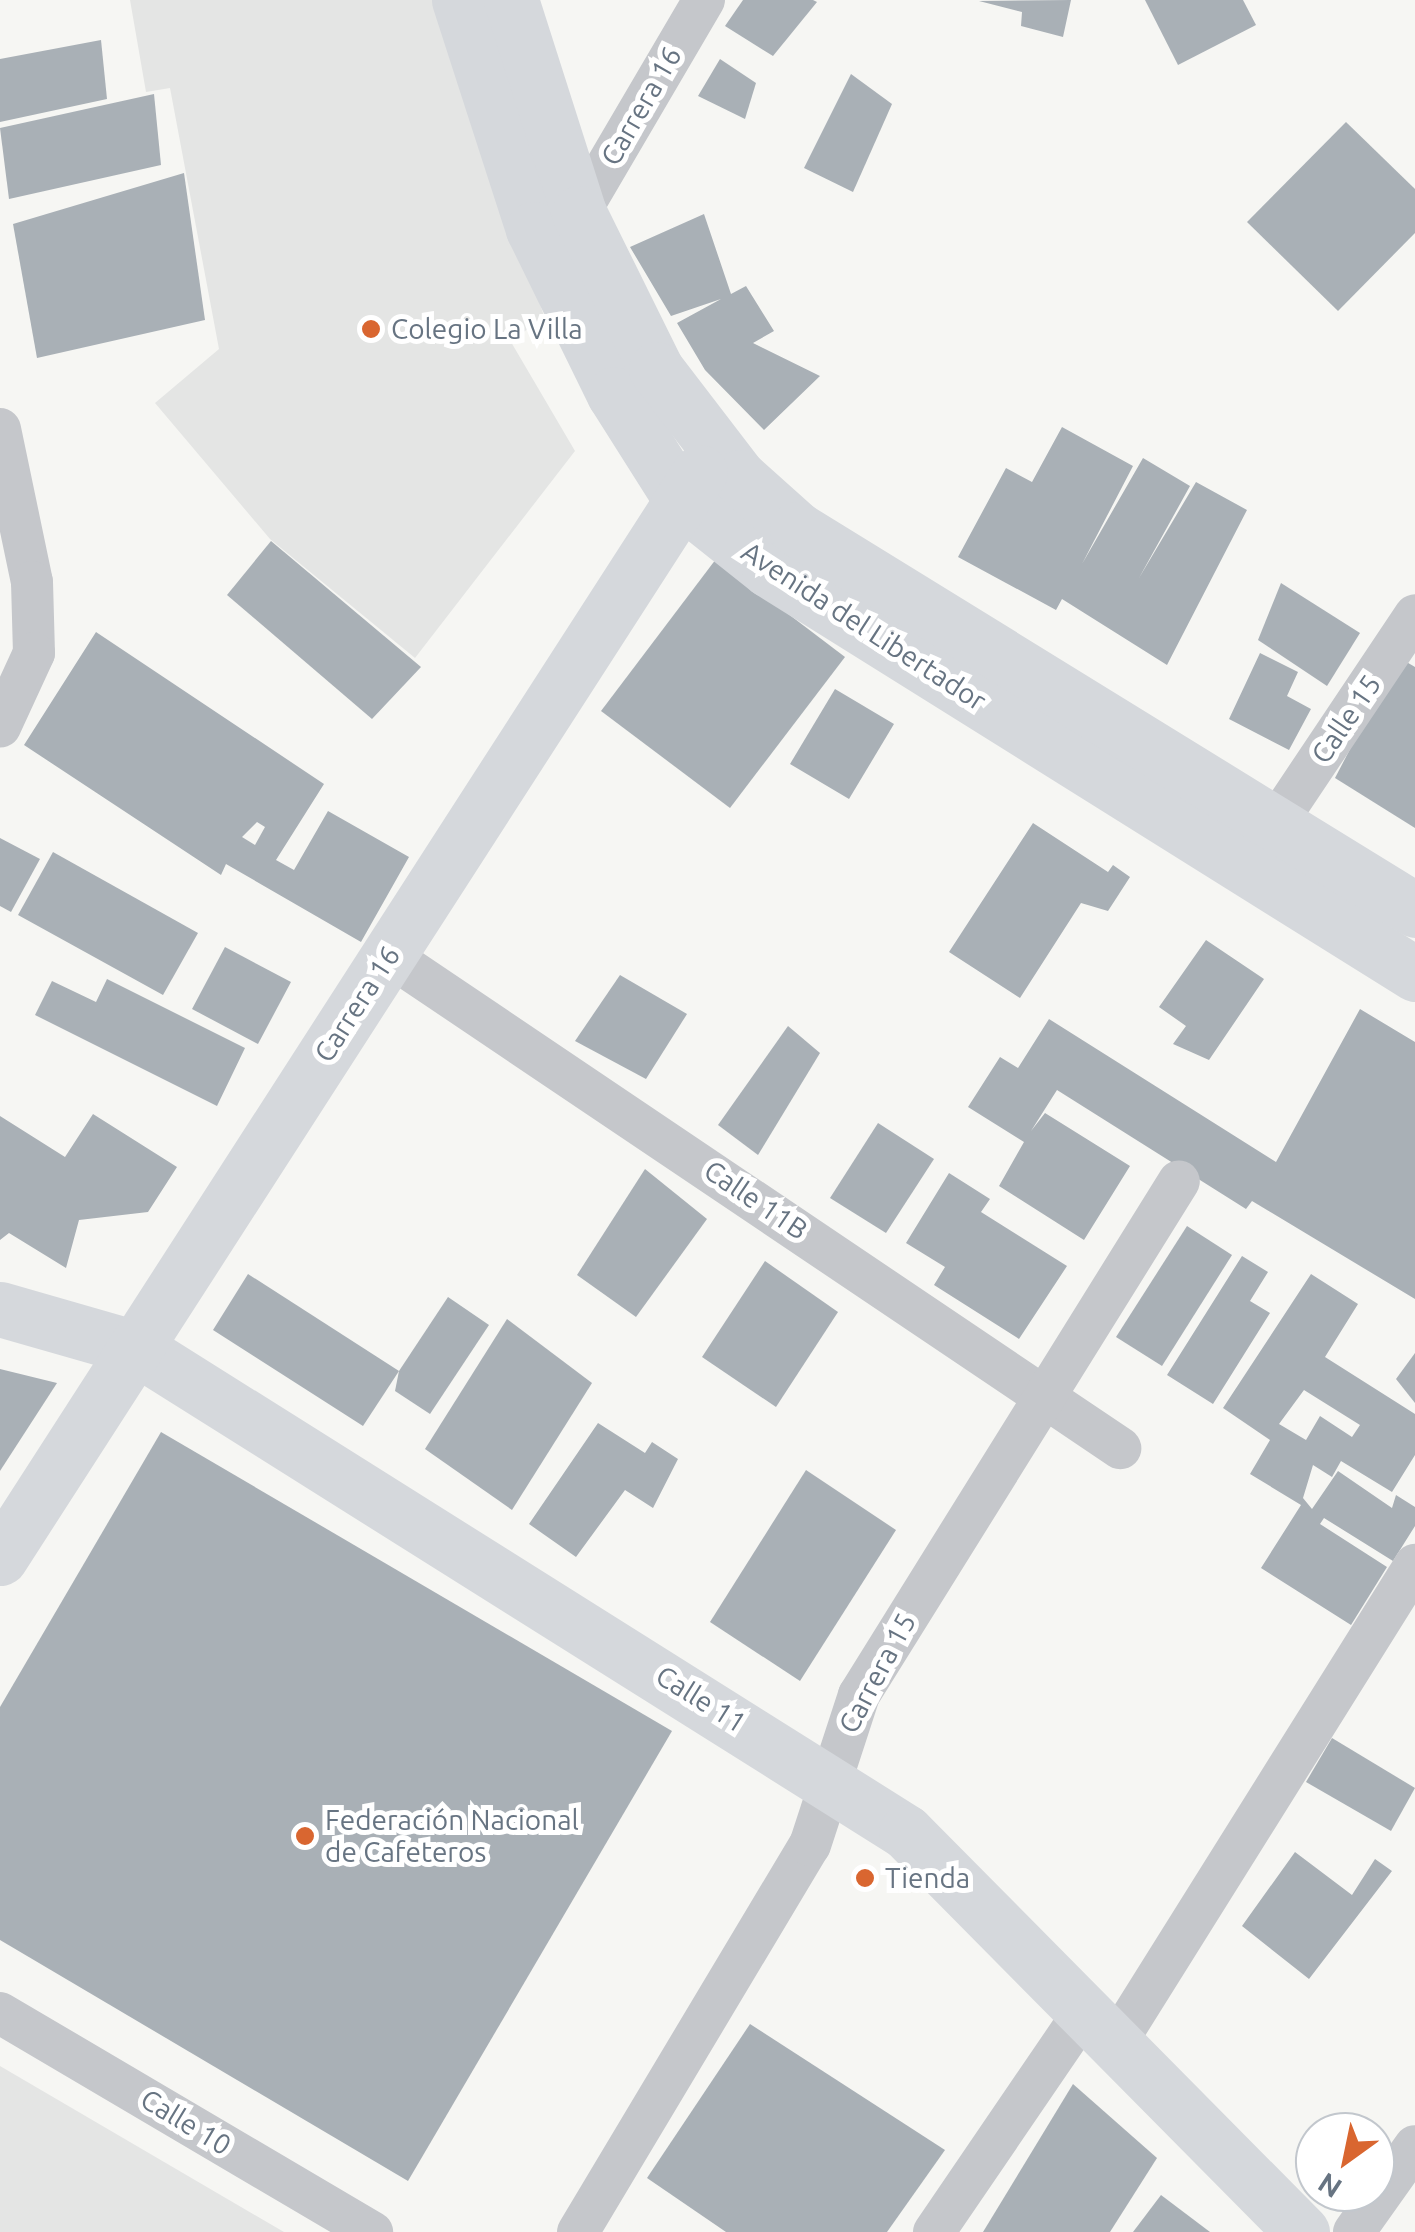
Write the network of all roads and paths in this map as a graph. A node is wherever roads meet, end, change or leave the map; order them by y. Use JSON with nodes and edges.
{"nodes":[{"id":1,"x":459,"y":0,"type":"edge"},
{"id":2,"x":512,"y":0,"type":"edge"},
{"id":3,"x":704,"y":0,"type":"edge"},
{"id":4,"x":580,"y":213,"type":"junction"},
{"id":5,"x":0,"y":428,"type":"edge"},
{"id":6,"x":714,"y":450,"type":"junction"},
{"id":7,"x":682,"y":500,"type":"junction"},
{"id":8,"x":16,"y":572,"type":"edge"},
{"id":9,"x":1415,"y":615,"type":"edge"},
{"id":10,"x":0,"y":728,"type":"edge"},
{"id":11,"x":1276,"y":823,"type":"junction"},
{"id":12,"x":1415,"y":910,"type":"edge"},
{"id":13,"x":388,"y":955,"type":"junction"},
{"id":14,"x":1415,"y":974,"type":"edge"},
{"id":15,"x":1179,"y":1181,"type":"dead end"},
{"id":16,"x":0,"y":1309,"type":"edge"},
{"id":17,"x":136,"y":1348,"type":"junction"},
{"id":18,"x":1044,"y":1392,"type":"junction"},
{"id":19,"x":1120,"y":1448,"type":"dead end"},
{"id":20,"x":0,"y":1558,"type":"edge"},
{"id":21,"x":1415,"y":1565,"type":"edge"},
{"id":22,"x":834,"y":1781,"type":"junction"},
{"id":23,"x":0,"y":2013,"type":"edge"},
{"id":24,"x":1101,"y":2025,"type":"junction"},
{"id":25,"x":1415,"y":2146,"type":"edge"},
{"id":26,"x":1298,"y":2231,"type":"edge"},
{"id":27,"x":372,"y":2232,"type":"edge"},
{"id":28,"x":578,"y":2232,"type":"edge"},
{"id":29,"x":934,"y":2232,"type":"edge"},
{"id":30,"x":1354,"y":2232,"type":"edge"}],
"edges":[{"from":1,"to":7,"type":"street","name":"Avenida del Libertador"},
{"from":2,"to":4,"type":"street","name":"Avenida del Libertador"},
{"from":3,"to":4,"type":"street","name":"Carrera 16"},
{"from":4,"to":6,"type":"street","name":"Avenida del Libertador"},
{"from":5,"to":8,"type":"street"},
{"from":6,"to":7,"type":"street","name":"Carrera 16"},
{"from":6,"to":11,"type":"street","name":"Avenida del Libertador"},
{"from":7,"to":13,"type":"street","name":"Carrera 16"},
{"from":7,"to":14,"type":"street","name":"Avenida del Libertador"},
{"from":8,"to":10,"type":"street"},
{"from":9,"to":11,"type":"street","name":"Calle 15"},
{"from":11,"to":12,"type":"street","name":"Avenida del Libertador"},
{"from":13,"to":17,"type":"street","name":"Carrera 16"},
{"from":13,"to":18,"type":"street","name":"Calle 11B"},
{"from":15,"to":18,"type":"street","name":"Carrera 15"},
{"from":16,"to":17,"type":"street","name":"Calle 11"},
{"from":17,"to":20,"type":"street","name":"Carrera 16"},
{"from":17,"to":22,"type":"street","name":"Calle 11"},
{"from":18,"to":19,"type":"street","name":"Calle 11B"},
{"from":18,"to":22,"type":"street","name":"Carrera 15"},
{"from":21,"to":24,"type":"street"},
{"from":22,"to":24,"type":"street","name":"Calle 11"},
{"from":22,"to":28,"type":"street","name":"Carrera 15"},
{"from":23,"to":27,"type":"street","name":"Calle 10"},
{"from":24,"to":26,"type":"street","name":"Calle 11"},
{"from":24,"to":29,"type":"street"},
{"from":25,"to":30,"type":"street"}]}
